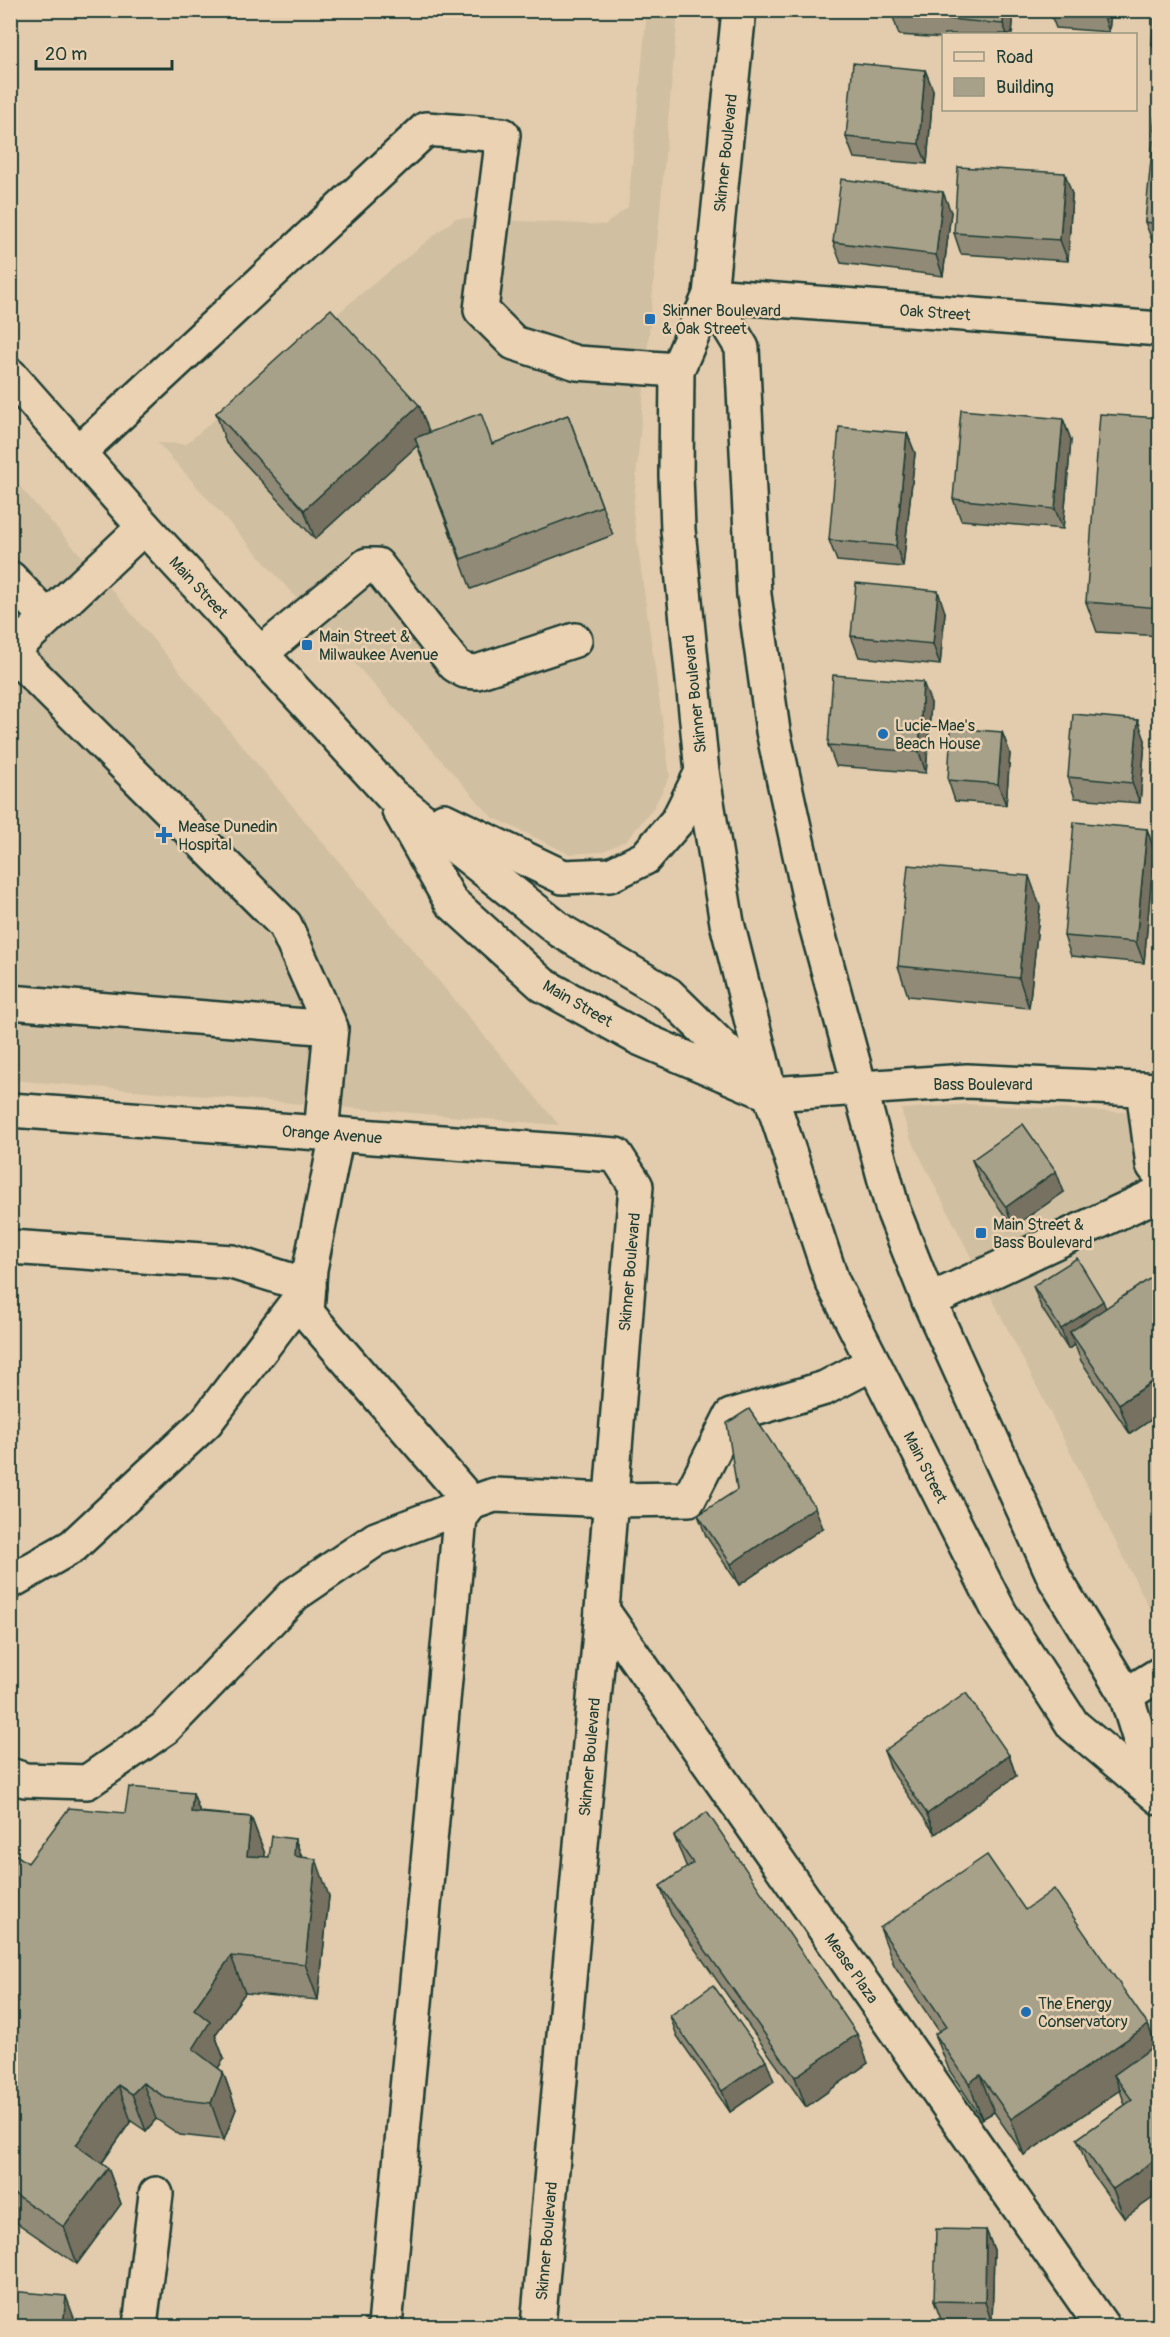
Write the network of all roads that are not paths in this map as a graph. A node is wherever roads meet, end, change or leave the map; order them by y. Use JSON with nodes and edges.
{"nodes":[{"id":1,"x":739,"y":10,"type":"edge"},
{"id":2,"x":711,"y":295,"type":"junction"},
{"id":3,"x":1160,"y":329,"type":"edge"},
{"id":4,"x":677,"y":370,"type":"junction"},
{"id":5,"x":10,"y":375,"type":"edge"},
{"id":6,"x":78,"y":453,"type":"junction"},
{"id":7,"x":144,"y":528,"type":"junction"},
{"id":8,"x":10,"y":578,"type":"edge"},
{"id":9,"x":47,"y":618,"type":"junction"},
{"id":10,"x":575,"y":640,"type":"dead end"},
{"id":11,"x":11,"y":652,"type":"edge"},
{"id":12,"x":260,"y":654,"type":"junction"},
{"id":13,"x":702,"y":772,"type":"junction"},
{"id":14,"x":391,"y":795,"type":"junction"},
{"id":15,"x":17,"y":996,"type":"edge"},
{"id":16,"x":331,"y":1028,"type":"junction"},
{"id":17,"x":860,"y":1089,"type":"junction"},
{"id":18,"x":1151,"y":1089,"type":"edge"},
{"id":19,"x":770,"y":1094,"type":"junction"},
{"id":20,"x":10,"y":1110,"type":"edge"},
{"id":21,"x":329,"y":1134,"type":"junction"},
{"id":22,"x":1160,"y":1174,"type":"edge"},
{"id":23,"x":636,"y":1186,"type":"joint"},
{"id":24,"x":1160,"y":1193,"type":"edge"},
{"id":25,"x":10,"y":1247,"type":"edge"},
{"id":26,"x":309,"y":1286,"type":"junction"},
{"id":27,"x":929,"y":1301,"type":"junction"},
{"id":28,"x":873,"y":1363,"type":"junction"},
{"id":29,"x":611,"y":1500,"type":"junction"},
{"id":30,"x":471,"y":1503,"type":"junction"},
{"id":31,"x":10,"y":1582,"type":"edge"},
{"id":32,"x":602,"y":1610,"type":"junction"},
{"id":33,"x":1160,"y":1674,"type":"edge"},
{"id":34,"x":1126,"y":1695,"type":"junction"},
{"id":35,"x":10,"y":1775,"type":"edge"},
{"id":36,"x":1158,"y":1796,"type":"edge"},
{"id":37,"x":156,"y":2194,"type":"dead end"},
{"id":38,"x":140,"y":2326,"type":"edge"},
{"id":39,"x":385,"y":2326,"type":"edge"},
{"id":40,"x":538,"y":2326,"type":"edge"},
{"id":41,"x":1102,"y":2326,"type":"edge"}],
"edges":[{"from":1,"to":2,"type":"street","name":"Skinner Boulevard"},
{"from":2,"to":3,"type":"street","name":"Oak Street"},
{"from":2,"to":4,"type":"street","name":"Skinner Boulevard"},
{"from":2,"to":17,"type":"street"},
{"from":4,"to":6,"type":"street"},
{"from":4,"to":13,"type":"street","name":"Skinner Boulevard"},
{"from":5,"to":6,"type":"street","name":"Main Street"},
{"from":6,"to":7,"type":"street","name":"Main Street"},
{"from":7,"to":9,"type":"street"},
{"from":7,"to":12,"type":"street","name":"Main Street"},
{"from":8,"to":9,"type":"street"},
{"from":9,"to":11,"type":"street"},
{"from":10,"to":12,"type":"street"},
{"from":11,"to":16,"type":"street"},
{"from":12,"to":14,"type":"street","name":"Main Street"},
{"from":13,"to":14,"type":"street"},
{"from":13,"to":19,"type":"street","name":"Skinner Boulevard"},
{"from":14,"to":19,"type":"street","name":"Main Street"},
{"from":14,"to":19,"type":"street","name":"Main Street"},
{"from":15,"to":16,"type":"street"},
{"from":16,"to":21,"type":"street"},
{"from":17,"to":18,"type":"street","name":"Bass Boulevard"},
{"from":17,"to":19,"type":"street","name":"Bass Boulevard"},
{"from":17,"to":27,"type":"street","name":"Main Street"},
{"from":18,"to":22,"type":"street"},
{"from":19,"to":28,"type":"street","name":"Main Street"},
{"from":20,"to":21,"type":"street","name":"Orange Avenue"},
{"from":21,"to":23,"type":"street","name":"Orange Avenue"},
{"from":21,"to":26,"type":"street"},
{"from":23,"to":29,"type":"street","name":"Skinner Boulevard"},
{"from":24,"to":27,"type":"street"},
{"from":25,"to":26,"type":"street"},
{"from":26,"to":30,"type":"street"},
{"from":26,"to":31,"type":"street"},
{"from":27,"to":34,"type":"street","name":"Main Street"},
{"from":28,"to":29,"type":"street"},
{"from":28,"to":36,"type":"street","name":"Main Street"},
{"from":29,"to":30,"type":"street"},
{"from":29,"to":32,"type":"street","name":"Skinner Boulevard"},
{"from":30,"to":35,"type":"street"},
{"from":30,"to":39,"type":"street"},
{"from":32,"to":40,"type":"street","name":"Skinner Boulevard"},
{"from":32,"to":41,"type":"street","name":"Mease Plaza"},
{"from":33,"to":34,"type":"street"},
{"from":34,"to":36,"type":"street","name":"Main Street"},
{"from":37,"to":38,"type":"street"}]}
